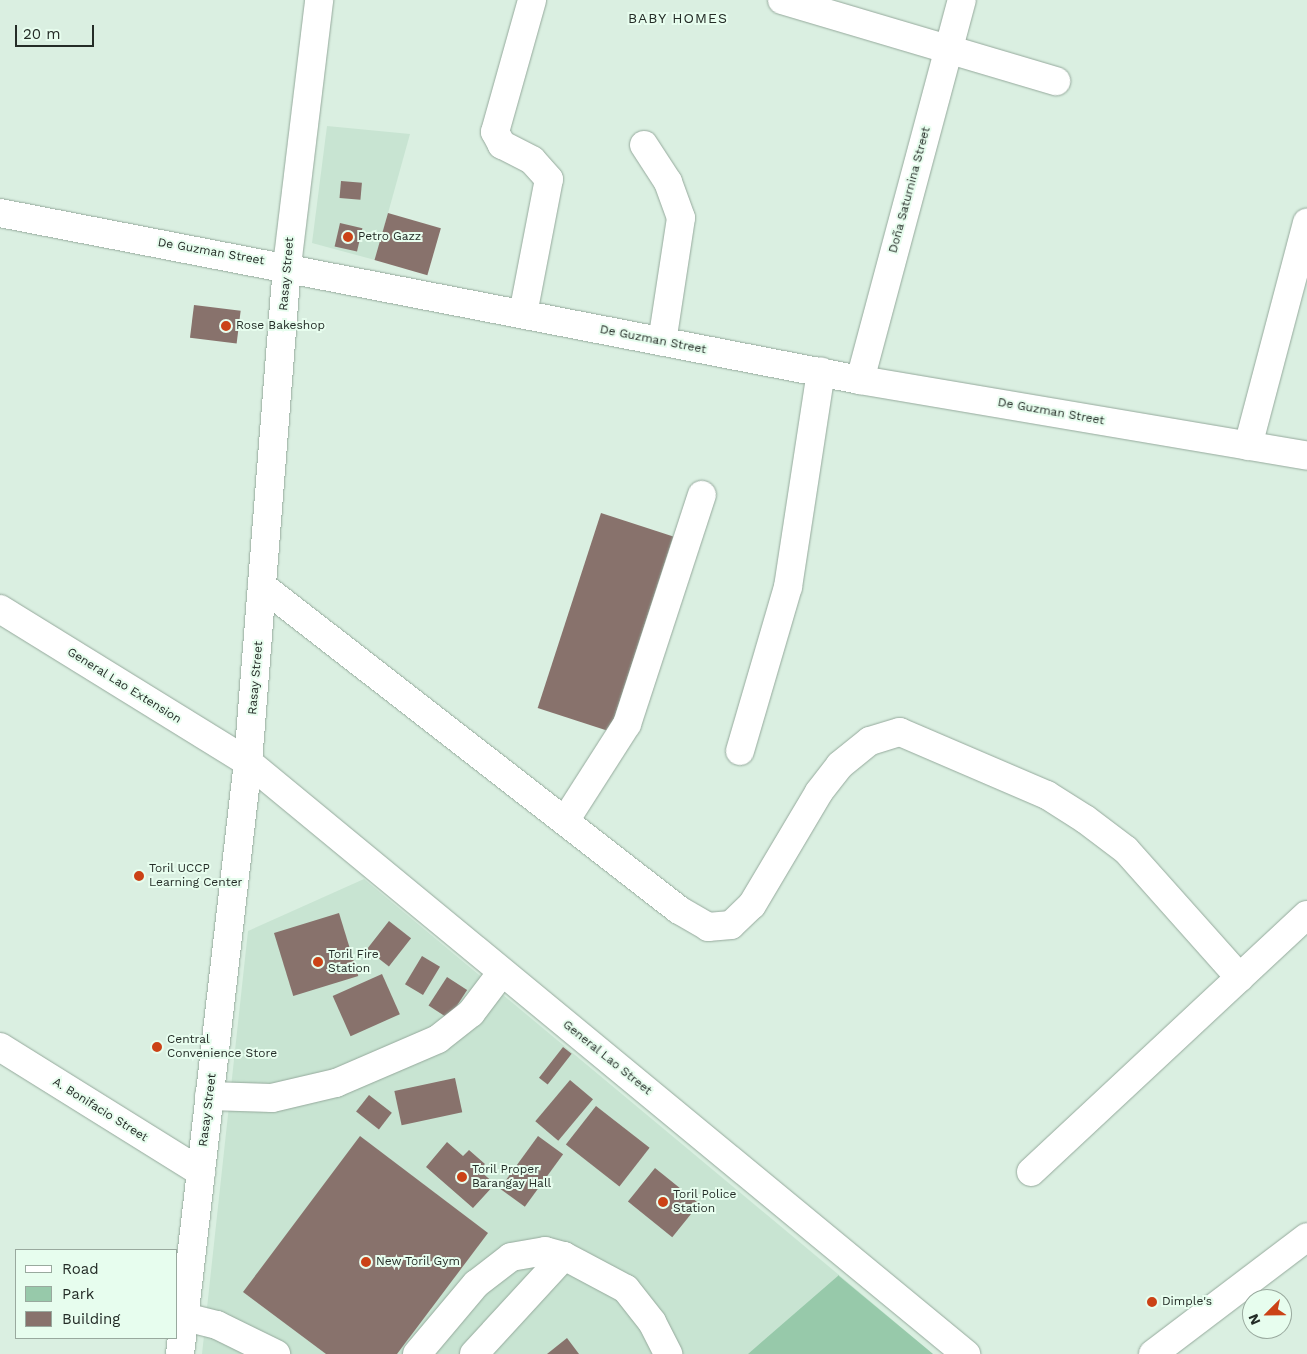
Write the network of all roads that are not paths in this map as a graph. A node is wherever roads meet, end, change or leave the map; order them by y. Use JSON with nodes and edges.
{"nodes":[{"id":1,"x":319,"y":0,"type":"edge"},
{"id":2,"x":532,"y":0,"type":"edge"},
{"id":3,"x":782,"y":0,"type":"edge"},
{"id":4,"x":962,"y":0,"type":"edge"},
{"id":5,"x":947,"y":50,"type":"junction"},
{"id":6,"x":1056,"y":81,"type":"dead end"},
{"id":7,"x":644,"y":145,"type":"dead end"},
{"id":8,"x":0,"y":213,"type":"edge"},
{"id":9,"x":1307,"y":223,"type":"edge"},
{"id":10,"x":287,"y":266,"type":"junction"},
{"id":11,"x":523,"y":314,"type":"junction"},
{"id":12,"x":662,"y":342,"type":"junction"},
{"id":13,"x":821,"y":372,"type":"junction"},
{"id":14,"x":860,"y":380,"type":"junction"},
{"id":15,"x":1248,"y":446,"type":"junction"},
{"id":16,"x":1307,"y":456,"type":"edge"},
{"id":17,"x":702,"y":496,"type":"dead end"},
{"id":18,"x":262,"y":586,"type":"junction"},
{"id":19,"x":0,"y":609,"type":"edge"},
{"id":20,"x":740,"y":751,"type":"dead end"},
{"id":21,"x":248,"y":762,"type":"junction"},
{"id":22,"x":565,"y":820,"type":"junction"},
{"id":23,"x":1307,"y":915,"type":"edge"},
{"id":24,"x":502,"y":972,"type":"junction"},
{"id":25,"x":1240,"y":978,"type":"junction"},
{"id":26,"x":0,"y":1047,"type":"edge"},
{"id":27,"x":209,"y":1096,"type":"junction"},
{"id":28,"x":200,"y":1172,"type":"junction"},
{"id":29,"x":1032,"y":1172,"type":"dead end"},
{"id":30,"x":1307,"y":1238,"type":"edge"},
{"id":31,"x":564,"y":1256,"type":"junction"},
{"id":32,"x":185,"y":1317,"type":"junction"},
{"id":33,"x":180,"y":1354,"type":"edge"},
{"id":34,"x":276,"y":1354,"type":"edge"},
{"id":35,"x":416,"y":1354,"type":"edge"},
{"id":36,"x":474,"y":1354,"type":"edge"},
{"id":37,"x":668,"y":1354,"type":"edge"},
{"id":38,"x":966,"y":1354,"type":"edge"},
{"id":39,"x":1153,"y":1354,"type":"edge"}],
"edges":[{"from":1,"to":10,"type":"street","name":"Rasay Street"},
{"from":2,"to":11,"type":"street"},
{"from":3,"to":5,"type":"street"},
{"from":4,"to":5,"type":"street","name":"Doña Saturnina Street"},
{"from":5,"to":6,"type":"street"},
{"from":5,"to":14,"type":"street","name":"Doña Saturnina Street"},
{"from":7,"to":12,"type":"street"},
{"from":8,"to":10,"type":"street","name":"De Guzman Street"},
{"from":9,"to":15,"type":"street"},
{"from":10,"to":11,"type":"street","name":"De Guzman Street"},
{"from":10,"to":18,"type":"street","name":"Rasay Street"},
{"from":11,"to":12,"type":"street","name":"De Guzman Street"},
{"from":12,"to":13,"type":"street","name":"De Guzman Street"},
{"from":13,"to":14,"type":"street","name":"De Guzman Street"},
{"from":13,"to":20,"type":"street"},
{"from":14,"to":15,"type":"street","name":"De Guzman Street"},
{"from":15,"to":16,"type":"street","name":"De Guzman Street"},
{"from":17,"to":22,"type":"street"},
{"from":18,"to":21,"type":"street","name":"Rasay Street"},
{"from":18,"to":22,"type":"street"},
{"from":19,"to":21,"type":"street","name":"General Lao Extension"},
{"from":21,"to":24,"type":"street","name":"General Lao Street"},
{"from":21,"to":27,"type":"street","name":"Rasay Street"},
{"from":22,"to":25,"type":"street"},
{"from":23,"to":25,"type":"street"},
{"from":24,"to":27,"type":"street"},
{"from":24,"to":38,"type":"street","name":"General Lao Street"},
{"from":25,"to":29,"type":"street"},
{"from":26,"to":28,"type":"street","name":"A. Bonifacio Street"},
{"from":27,"to":28,"type":"street","name":"Rasay Street"},
{"from":28,"to":32,"type":"street","name":"Rasay Street"},
{"from":30,"to":39,"type":"street"},
{"from":31,"to":35,"type":"street"},
{"from":31,"to":36,"type":"street"},
{"from":31,"to":37,"type":"street"},
{"from":32,"to":33,"type":"street","name":"Rasay Street"},
{"from":32,"to":34,"type":"street"}]}
